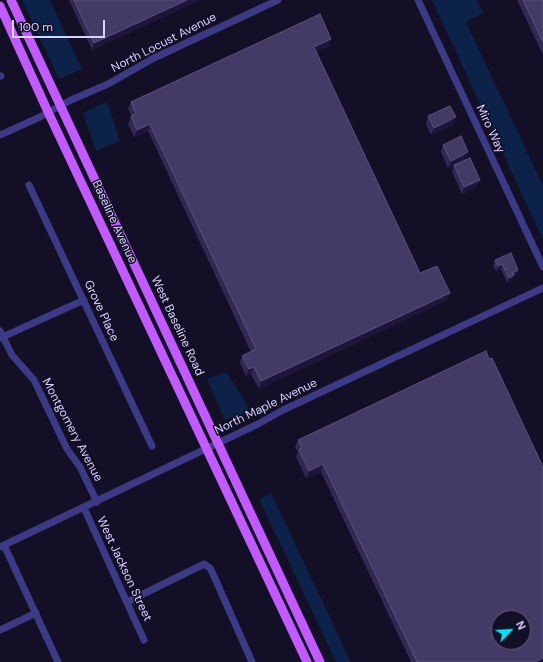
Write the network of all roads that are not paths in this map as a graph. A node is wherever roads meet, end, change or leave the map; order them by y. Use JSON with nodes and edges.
{"nodes":[{"id":1,"x":11,"y":0,"type":"edge"},
{"id":2,"x":278,"y":0,"type":"edge"},
{"id":3,"x":418,"y":0,"type":"edge"},
{"id":4,"x":0,"y":6,"type":"edge"},
{"id":5,"x":60,"y":106,"type":"junction"},
{"id":6,"x":48,"y":112,"type":"junction"},
{"id":7,"x":0,"y":135,"type":"edge"},
{"id":8,"x":29,"y":185,"type":"dead end"},
{"id":9,"x":543,"y":267,"type":"edge"},
{"id":10,"x":543,"y":288,"type":"edge"},
{"id":11,"x":84,"y":300,"type":"junction"},
{"id":12,"x":1,"y":336,"type":"edge"},
{"id":13,"x":218,"y":443,"type":"junction"},
{"id":14,"x":152,"y":446,"type":"dead end"},
{"id":15,"x":206,"y":448,"type":"junction"},
{"id":16,"x":97,"y":502,"type":"junction"},
{"id":17,"x":84,"y":508,"type":"junction"},
{"id":18,"x":2,"y":546,"type":"edge"},
{"id":19,"x":127,"y":602,"type":"junction"},
{"id":20,"x":36,"y":613,"type":"junction"},
{"id":21,"x":0,"y":630,"type":"edge"},
{"id":22,"x":144,"y":640,"type":"dead end"},
{"id":23,"x":58,"y":662,"type":"edge"},
{"id":24,"x":252,"y":662,"type":"edge"},
{"id":25,"x":307,"y":662,"type":"edge"},
{"id":26,"x":320,"y":662,"type":"edge"}],
"edges":[{"from":1,"to":5,"type":"main road","name":"West Baseline Road"},
{"from":2,"to":5,"type":"street","name":"North Locust Avenue"},
{"from":3,"to":9,"type":"street","name":"Miro Way"},
{"from":4,"to":6,"type":"main road","name":"Baseline Avenue"},
{"from":5,"to":6,"type":"street","name":"North Locust Avenue"},
{"from":5,"to":13,"type":"main road","name":"West Baseline Road"},
{"from":6,"to":7,"type":"street","name":"North Locust Avenue"},
{"from":6,"to":15,"type":"main road","name":"Baseline Avenue"},
{"from":8,"to":11,"type":"street","name":"Grove Place"},
{"from":10,"to":13,"type":"street","name":"North Maple Avenue"},
{"from":11,"to":12,"type":"street"},
{"from":11,"to":14,"type":"street","name":"Grove Place"},
{"from":12,"to":16,"type":"street","name":"Montgomery Avenue"},
{"from":13,"to":15,"type":"street","name":"North Maple Avenue"},
{"from":13,"to":26,"type":"main road","name":"West Baseline Road"},
{"from":15,"to":16,"type":"street","name":"North Maple Avenue"},
{"from":15,"to":25,"type":"main road"},
{"from":16,"to":17,"type":"street","name":"North Maple Avenue"},
{"from":17,"to":18,"type":"street","name":"North Maple Avenue"},
{"from":17,"to":19,"type":"street","name":"West Jackson Street"},
{"from":18,"to":20,"type":"street"},
{"from":19,"to":22,"type":"street","name":"West Jackson Street"},
{"from":19,"to":24,"type":"street"},
{"from":20,"to":21,"type":"street"},
{"from":20,"to":23,"type":"street"}]}
